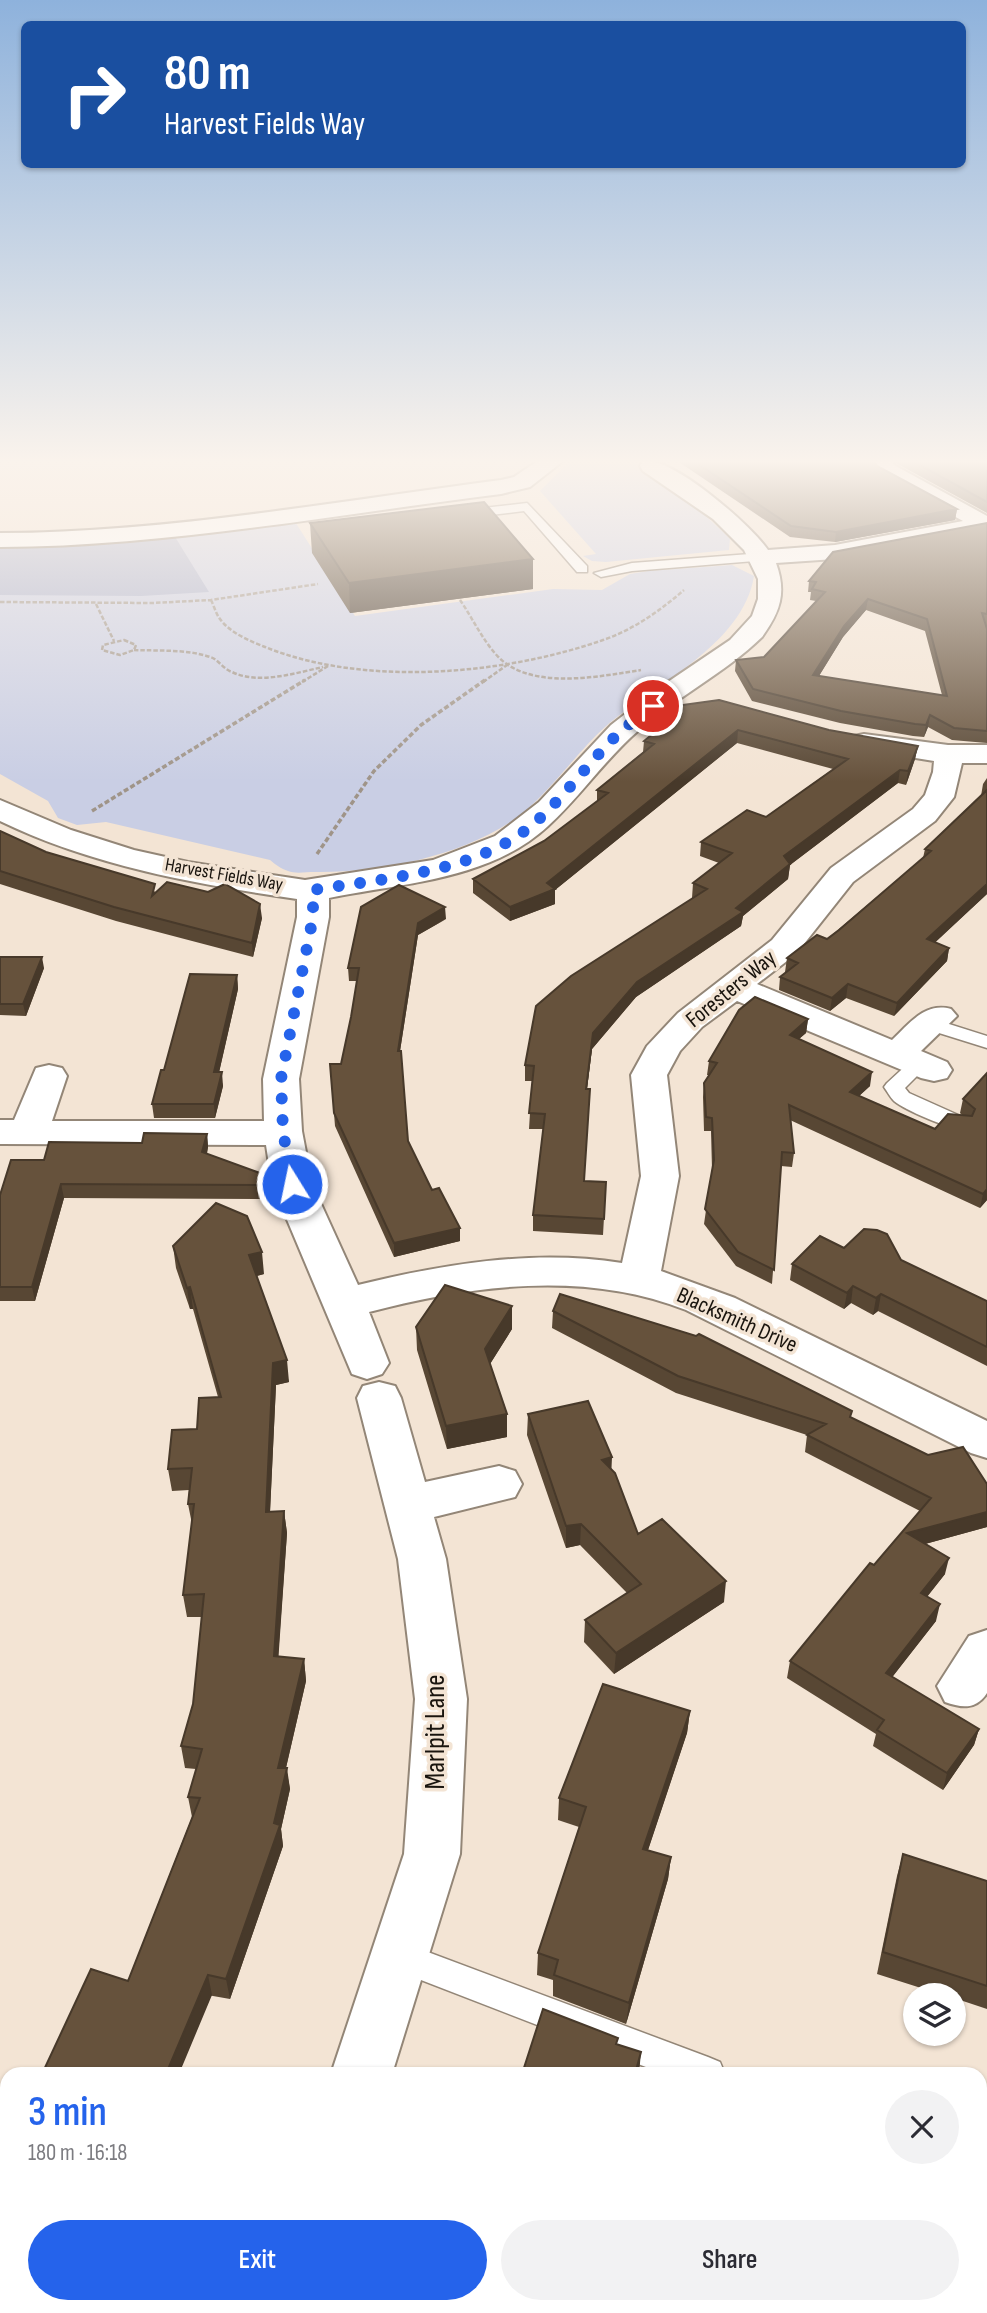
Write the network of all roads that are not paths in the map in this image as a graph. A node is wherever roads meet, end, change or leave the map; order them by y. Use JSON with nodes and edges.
{"nodes":[{"id":1,"x":579,"y":566,"type":"edge"},
{"id":2,"x":660,"y":566,"type":"edge"},
{"id":3,"x":766,"y":566,"type":"edge"},
{"id":4,"x":682,"y":683,"type":"junction"},
{"id":5,"x":712,"y":701,"type":"edge"},
{"id":6,"x":842,"y":737,"type":"edge"},
{"id":7,"x":947,"y":754,"type":"junction"},
{"id":8,"x":987,"y":754,"type":"edge"},
{"id":9,"x":0,"y":809,"type":"edge"},
{"id":10,"x":313,"y":890,"type":"junction"},
{"id":11,"x":734,"y":988,"type":"junction"},
{"id":12,"x":935,"y":1020,"type":"joint"},
{"id":13,"x":987,"y":1042,"type":"edge"},
{"id":14,"x":917,"y":1063,"type":"junction"},
{"id":15,"x":48,"y":1076,"type":"dead end"},
{"id":16,"x":960,"y":1124,"type":"edge"},
{"id":17,"x":15,"y":1131,"type":"edge"},
{"id":18,"x":283,"y":1131,"type":"junction"},
{"id":19,"x":639,"y":1280,"type":"junction"},
{"id":20,"x":345,"y":1303,"type":"junction"},
{"id":21,"x":987,"y":1441,"type":"edge"},
{"id":22,"x":499,"y":1484,"type":"dead end"},
{"id":23,"x":408,"y":1504,"type":"junction"},
{"id":24,"x":399,"y":1956,"type":"junction"},
{"id":25,"x":362,"y":2067,"type":"edge"},
{"id":26,"x":690,"y":2067,"type":"edge"}],
"edges":[{"from":1,"to":2,"type":"lane"},
{"from":3,"to":4,"type":"street","name":"Harvest Fields Way"},
{"from":4,"to":5,"type":"street"},
{"from":4,"to":10,"type":"street","name":"Harvest Fields Way"},
{"from":6,"to":7,"type":"street"},
{"from":7,"to":8,"type":"street"},
{"from":7,"to":11,"type":"street","name":"Foresters Way"},
{"from":9,"to":10,"type":"street","name":"Harvest Fields Way"},
{"from":10,"to":18,"type":"street","name":"Marlpit Lane"},
{"from":11,"to":14,"type":"street"},
{"from":11,"to":19,"type":"street","name":"Foresters Way"},
{"from":12,"to":13,"type":"lane"},
{"from":12,"to":14,"type":"street"},
{"from":14,"to":16,"type":"lane"},
{"from":15,"to":17,"type":"street"},
{"from":17,"to":18,"type":"street"},
{"from":18,"to":20,"type":"street","name":"Marlpit Lane"},
{"from":19,"to":20,"type":"street","name":"Blacksmith Drive"},
{"from":19,"to":21,"type":"street","name":"Blacksmith Drive"},
{"from":20,"to":23,"type":"street","name":"Marlpit Lane"},
{"from":22,"to":23,"type":"street"},
{"from":23,"to":24,"type":"street","name":"Marlpit Lane"},
{"from":24,"to":25,"type":"street","name":"Marlpit Lane"},
{"from":24,"to":26,"type":"lane"}]}
